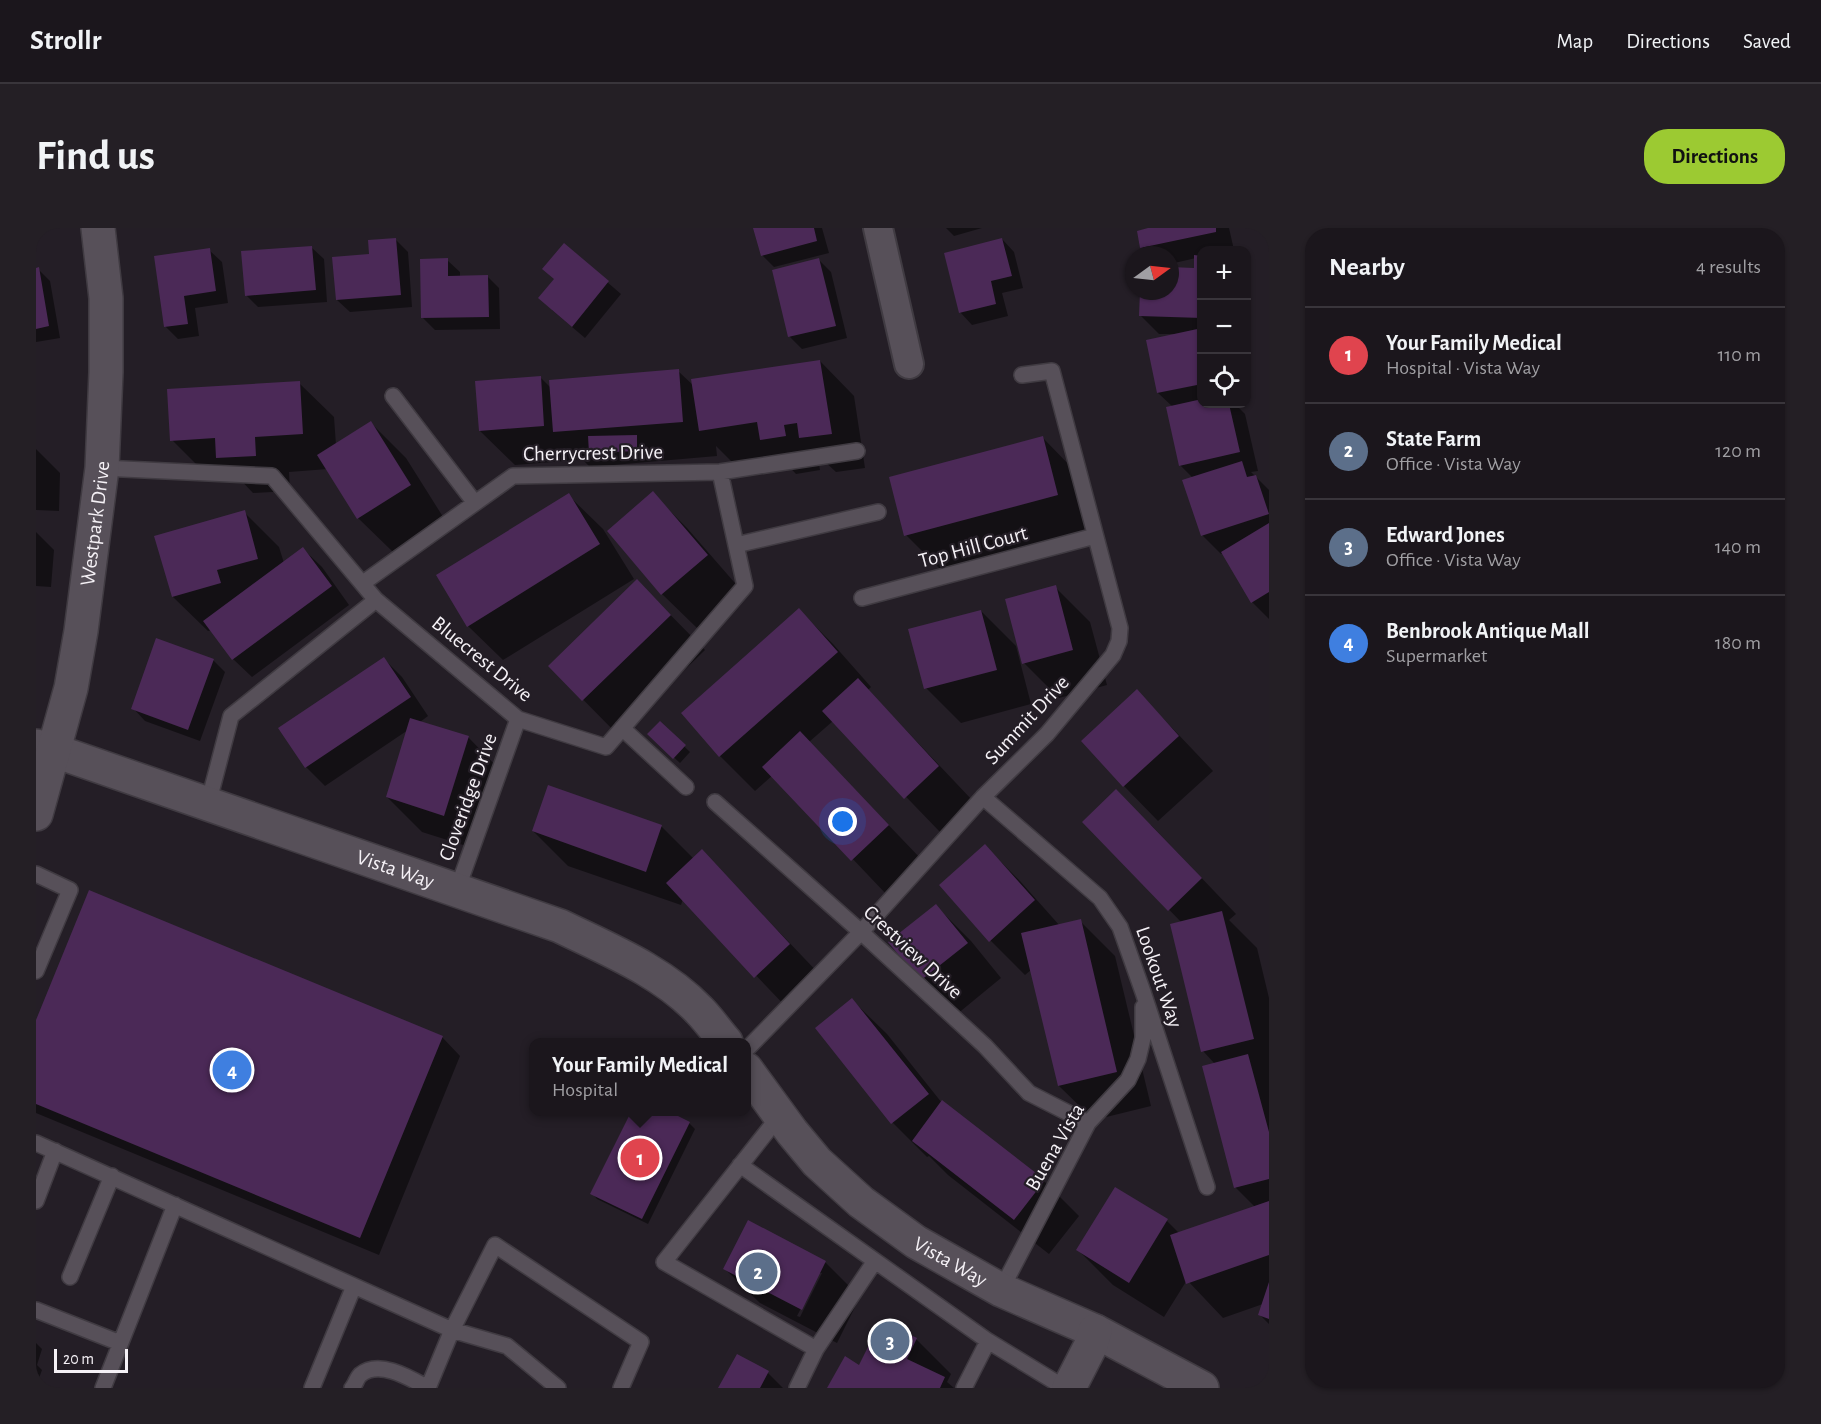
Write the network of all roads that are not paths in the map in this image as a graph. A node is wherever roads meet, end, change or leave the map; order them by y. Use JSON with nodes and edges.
{"nodes":[{"id":1,"x":98,"y":228,"type":"edge"},
{"id":2,"x":878,"y":228,"type":"edge"},
{"id":3,"x":909,"y":364,"type":"dead end"},
{"id":4,"x":1022,"y":375,"type":"dead end"},
{"id":5,"x":393,"y":396,"type":"dead end"},
{"id":6,"x":857,"y":452,"type":"dead end"},
{"id":7,"x":102,"y":468,"type":"junction"},
{"id":8,"x":720,"y":472,"type":"junction"},
{"id":9,"x":475,"y":503,"type":"junction"},
{"id":10,"x":878,"y":512,"type":"dead end"},
{"id":11,"x":1095,"y":536,"type":"junction"},
{"id":12,"x":736,"y":545,"type":"junction"},
{"id":13,"x":363,"y":583,"type":"junction"},
{"id":14,"x":862,"y":598,"type":"dead end"},
{"id":15,"x":376,"y":600,"type":"junction"},
{"id":16,"x":518,"y":719,"type":"junction"},
{"id":17,"x":622,"y":728,"type":"junction"},
{"id":18,"x":46,"y":748,"type":"edge"},
{"id":19,"x":686,"y":787,"type":"dead end"},
{"id":20,"x":983,"y":797,"type":"junction"},
{"id":21,"x":715,"y":802,"type":"dead end"},
{"id":22,"x":208,"y":804,"type":"junction"},
{"id":23,"x":36,"y":814,"type":"edge"},
{"id":24,"x":36,"y":874,"type":"edge"},
{"id":25,"x":457,"y":890,"type":"junction"},
{"id":26,"x":861,"y":932,"type":"junction"},
{"id":27,"x":36,"y":970,"type":"edge"},
{"id":28,"x":1143,"y":992,"type":"junction"},
{"id":29,"x":723,"y":1038,"type":"edge"},
{"id":30,"x":751,"y":1046,"type":"edge"},
{"id":31,"x":751,"y":1075,"type":"edge"},
{"id":32,"x":780,"y":1115,"type":"junction"},
{"id":33,"x":1088,"y":1122,"type":"junction"},
{"id":34,"x":36,"y":1143,"type":"edge"},
{"id":35,"x":55,"y":1151,"type":"junction"},
{"id":36,"x":740,"y":1166,"type":"junction"},
{"id":37,"x":112,"y":1176,"type":"junction"},
{"id":38,"x":1207,"y":1187,"type":"dead end"},
{"id":39,"x":36,"y":1201,"type":"edge"},
{"id":40,"x":175,"y":1205,"type":"junction"},
{"id":41,"x":875,"y":1261,"type":"junction"},
{"id":42,"x":70,"y":1277,"type":"dead end"},
{"id":43,"x":354,"y":1286,"type":"junction"},
{"id":44,"x":1001,"y":1290,"type":"junction"},
{"id":45,"x":36,"y":1310,"type":"edge"},
{"id":46,"x":453,"y":1330,"type":"junction"},
{"id":47,"x":1095,"y":1331,"type":"junction"},
{"id":48,"x":988,"y":1341,"type":"junction"},
{"id":49,"x":120,"y":1343,"type":"junction"},
{"id":50,"x":816,"y":1349,"type":"junction"},
{"id":51,"x":103,"y":1388,"type":"edge"},
{"id":52,"x":312,"y":1388,"type":"edge"},
{"id":53,"x":352,"y":1388,"type":"edge"},
{"id":54,"x":428,"y":1388,"type":"edge"},
{"id":55,"x":558,"y":1388,"type":"edge"},
{"id":56,"x":621,"y":1388,"type":"edge"},
{"id":57,"x":796,"y":1388,"type":"edge"},
{"id":58,"x":964,"y":1388,"type":"edge"},
{"id":59,"x":1065,"y":1388,"type":"edge"},
{"id":60,"x":1070,"y":1388,"type":"edge"},
{"id":61,"x":1202,"y":1388,"type":"edge"}],
"edges":[{"from":1,"to":7,"type":"street","name":"Westpark Drive"},
{"from":2,"to":3,"type":"street"},
{"from":4,"to":11,"type":"lane","name":"Summit Drive"},
{"from":5,"to":9,"type":"lane"},
{"from":6,"to":8,"type":"lane","name":"Cherrycrest Drive"},
{"from":7,"to":13,"type":"lane","name":"Bluecrest Drive"},
{"from":7,"to":18,"type":"street","name":"Westpark Drive"},
{"from":8,"to":9,"type":"lane","name":"Cherrycrest Drive"},
{"from":8,"to":12,"type":"lane","name":"Bluecrest Drive"},
{"from":9,"to":13,"type":"lane","name":"Cherrycrest Drive"},
{"from":10,"to":12,"type":"lane"},
{"from":11,"to":14,"type":"lane","name":"Top Hill Court"},
{"from":11,"to":20,"type":"lane","name":"Summit Drive"},
{"from":12,"to":17,"type":"lane","name":"Bluecrest Drive"},
{"from":13,"to":15,"type":"lane","name":"Bluecrest Drive"},
{"from":15,"to":16,"type":"lane","name":"Bluecrest Drive"},
{"from":15,"to":22,"type":"lane"},
{"from":16,"to":17,"type":"lane","name":"Bluecrest Drive"},
{"from":16,"to":25,"type":"lane","name":"Cloveridge Drive"},
{"from":17,"to":19,"type":"lane"},
{"from":18,"to":22,"type":"street","name":"Vista Way"},
{"from":18,"to":23,"type":"street","name":"Westpark Drive"},
{"from":20,"to":26,"type":"lane","name":"Summit Drive"},
{"from":20,"to":28,"type":"lane","name":"Lookout Way"},
{"from":21,"to":26,"type":"lane","name":"Crestview Drive"},
{"from":22,"to":25,"type":"street","name":"Vista Way"},
{"from":24,"to":27,"type":"lane"},
{"from":25,"to":29,"type":"street","name":"Vista Way"},
{"from":26,"to":30,"type":"lane","name":"Summit Drive"},
{"from":26,"to":33,"type":"lane","name":"Crestview Drive"},
{"from":28,"to":33,"type":"lane","name":"Buena Vista"},
{"from":28,"to":38,"type":"lane","name":"Lookout Way"},
{"from":31,"to":32,"type":"street","name":"Vista Way"},
{"from":32,"to":36,"type":"lane"},
{"from":32,"to":44,"type":"street","name":"Vista Way"},
{"from":33,"to":44,"type":"lane","name":"Buena Vista"},
{"from":34,"to":35,"type":"lane"},
{"from":35,"to":37,"type":"lane"},
{"from":35,"to":39,"type":"lane"},
{"from":36,"to":41,"type":"lane"},
{"from":36,"to":50,"type":"lane"},
{"from":37,"to":40,"type":"lane"},
{"from":37,"to":42,"type":"lane"},
{"from":40,"to":43,"type":"lane"},
{"from":40,"to":49,"type":"lane"},
{"from":41,"to":48,"type":"lane"},
{"from":41,"to":50,"type":"lane"},
{"from":43,"to":46,"type":"lane"},
{"from":43,"to":52,"type":"lane"},
{"from":44,"to":47,"type":"street","name":"Vista Way"},
{"from":45,"to":49,"type":"lane"},
{"from":46,"to":54,"type":"lane"},
{"from":46,"to":55,"type":"lane"},
{"from":46,"to":56,"type":"lane"},
{"from":47,"to":60,"type":"street"},
{"from":47,"to":61,"type":"street","name":"Vista Way"},
{"from":48,"to":58,"type":"lane"},
{"from":48,"to":59,"type":"lane"},
{"from":49,"to":51,"type":"lane"},
{"from":50,"to":57,"type":"lane"},
{"from":53,"to":54,"type":"lane"}]}
